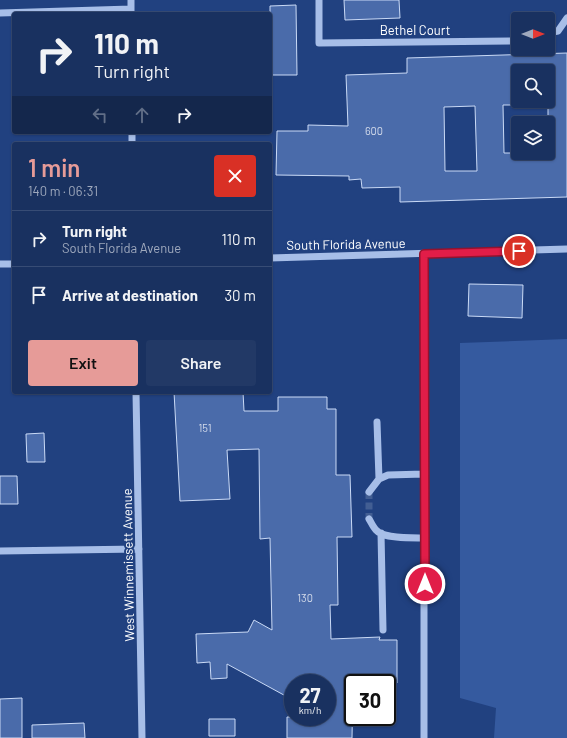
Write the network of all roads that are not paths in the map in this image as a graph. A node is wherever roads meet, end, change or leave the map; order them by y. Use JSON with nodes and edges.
{"nodes":[{"id":1,"x":131,"y":0,"type":"edge"},
{"id":2,"x":319,"y":0,"type":"edge"},
{"id":3,"x":131,"y":12,"type":"edge"},
{"id":4,"x":0,"y":13,"type":"edge"},
{"id":5,"x":12,"y":13,"type":"edge"},
{"id":6,"x":567,"y":18,"type":"edge"},
{"id":7,"x":555,"y":32,"type":"edge"},
{"id":8,"x":511,"y":41,"type":"edge"},
{"id":9,"x":567,"y":249,"type":"edge"},
{"id":10,"x":424,"y":254,"type":"junction"},
{"id":11,"x":272,"y":258,"type":"edge"},
{"id":12,"x":0,"y":264,"type":"edge"},
{"id":13,"x":12,"y":264,"type":"edge"},
{"id":14,"x":136,"y":394,"type":"edge"},
{"id":15,"x":377,"y":422,"type":"dead end"},
{"id":16,"x":424,"y":474,"type":"junction"},
{"id":17,"x":380,"y":479,"type":"junction"},
{"id":18,"x":369,"y":492,"type":"tunnel mouth"},
{"id":19,"x":369,"y":519,"type":"tunnel mouth"},
{"id":20,"x":381,"y":533,"type":"junction"},
{"id":21,"x":425,"y":538,"type":"junction"},
{"id":22,"x":140,"y":549,"type":"junction"},
{"id":23,"x":0,"y":552,"type":"edge"},
{"id":24,"x":383,"y":630,"type":"dead end"},
{"id":25,"x":142,"y":738,"type":"edge"},
{"id":26,"x":424,"y":738,"type":"edge"}],
"edges":[{"from":1,"to":3,"type":"street"},
{"from":2,"to":8,"type":"street","name":"Bethel Court"},
{"from":4,"to":5,"type":"street"},
{"from":6,"to":7,"type":"street"},
{"from":9,"to":10,"type":"street","name":"South Florida Avenue"},
{"from":10,"to":11,"type":"street","name":"South Florida Avenue"},
{"from":10,"to":16,"type":"street"},
{"from":12,"to":13,"type":"street"},
{"from":14,"to":22,"type":"street","name":"West Winnemissett Avenue"},
{"from":15,"to":17,"type":"street"},
{"from":16,"to":17,"type":"street"},
{"from":16,"to":21,"type":"street"},
{"from":17,"to":18,"type":"street"},
{"from":19,"to":20,"type":"street"},
{"from":20,"to":21,"type":"street"},
{"from":20,"to":24,"type":"street"},
{"from":21,"to":26,"type":"street"},
{"from":22,"to":23,"type":"street"},
{"from":22,"to":25,"type":"street","name":"West Winnemissett Avenue"}]}
